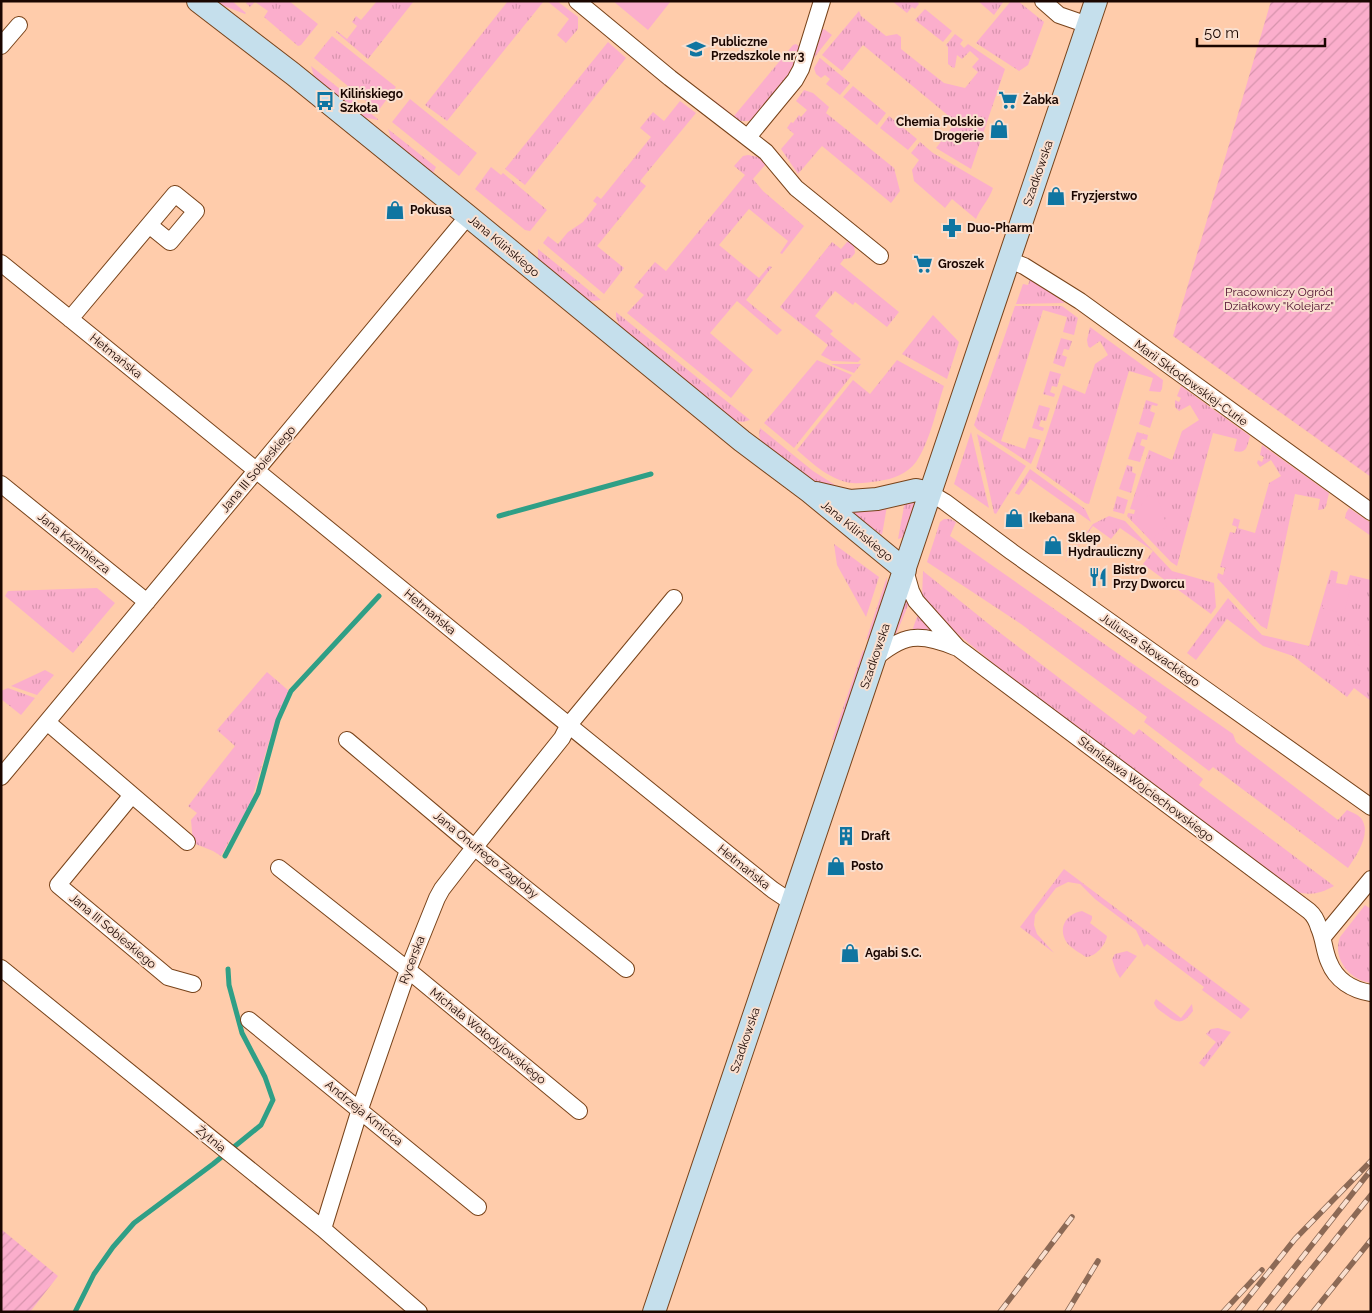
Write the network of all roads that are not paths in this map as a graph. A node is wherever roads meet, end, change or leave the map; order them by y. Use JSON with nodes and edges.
{"nodes":[{"id":1,"x":198,"y":1,"type":"edge"},
{"id":2,"x":578,"y":1,"type":"edge"},
{"id":3,"x":822,"y":1,"type":"edge"},
{"id":4,"x":1043,"y":1,"type":"edge"},
{"id":5,"x":1096,"y":1,"type":"edge"},
{"id":6,"x":19,"y":25,"type":"dead end"},
{"id":7,"x":1088,"y":26,"type":"junction"},
{"id":8,"x":1,"y":46,"type":"edge"},
{"id":9,"x":748,"y":137,"type":"junction"},
{"id":10,"x":468,"y":216,"type":"junction"},
{"id":11,"x":149,"y":225,"type":"dead end"},
{"id":12,"x":880,"y":256,"type":"dead end"},
{"id":13,"x":1009,"y":260,"type":"junction"},
{"id":14,"x":1,"y":263,"type":"edge"},
{"id":15,"x":70,"y":319,"type":"junction"},
{"id":16,"x":256,"y":471,"type":"junction"},
{"id":17,"x":1,"y":484,"type":"edge"},
{"id":18,"x":810,"y":492,"type":"junction"},
{"id":19,"x":930,"y":493,"type":"junction"},
{"id":20,"x":1371,"y":512,"type":"edge"},
{"id":21,"x":905,"y":570,"type":"junction"},
{"id":22,"x":674,"y":598,"type":"dead end"},
{"id":23,"x":147,"y":602,"type":"junction"},
{"id":24,"x":958,"y":648,"type":"junction"},
{"id":25,"x":873,"y":660,"type":"junction"},
{"id":26,"x":47,"y":722,"type":"junction"},
{"id":27,"x":568,"y":726,"type":"junction"},
{"id":28,"x":347,"y":740,"type":"dead end"},
{"id":29,"x":1,"y":777,"type":"edge"},
{"id":30,"x":132,"y":795,"type":"junction"},
{"id":31,"x":1371,"y":807,"type":"edge"},
{"id":32,"x":188,"y":842,"type":"dead end"},
{"id":33,"x":474,"y":847,"type":"junction"},
{"id":34,"x":279,"y":868,"type":"dead end"},
{"id":35,"x":1371,"y":879,"type":"edge"},
{"id":36,"x":792,"y":902,"type":"junction"},
{"id":37,"x":1323,"y":936,"type":"junction"},
{"id":38,"x":1,"y":968,"type":"edge"},
{"id":39,"x":626,"y":969,"type":"dead end"},
{"id":40,"x":408,"y":970,"type":"junction"},
{"id":41,"x":193,"y":984,"type":"dead end"},
{"id":42,"x":1371,"y":993,"type":"edge"},
{"id":43,"x":249,"y":1020,"type":"dead end"},
{"id":44,"x":360,"y":1109,"type":"junction"},
{"id":45,"x":579,"y":1111,"type":"dead end"},
{"id":46,"x":478,"y":1207,"type":"dead end"},
{"id":47,"x":323,"y":1229,"type":"junction"},
{"id":48,"x":419,"y":1312,"type":"edge"},
{"id":49,"x":654,"y":1312,"type":"edge"}],
"edges":[{"from":1,"to":10,"type":"street","name":"Jana Kilińskiego"},
{"from":2,"to":9,"type":"street"},
{"from":3,"to":9,"type":"street"},
{"from":4,"to":7,"type":"street"},
{"from":5,"to":7,"type":"street","name":"Szadkowska"},
{"from":6,"to":8,"type":"street"},
{"from":7,"to":13,"type":"street","name":"Szadkowska"},
{"from":9,"to":12,"type":"street"},
{"from":10,"to":16,"type":"street","name":"Jana III Sobieskiego"},
{"from":10,"to":18,"type":"street","name":"Jana Kilińskiego"},
{"from":11,"to":15,"type":"street"},
{"from":13,"to":19,"type":"street","name":"Szadkowska"},
{"from":13,"to":20,"type":"street","name":"Marii Skłodowskiej-Curie"},
{"from":14,"to":15,"type":"street","name":"Hetmańska"},
{"from":15,"to":16,"type":"street","name":"Hetmańska"},
{"from":16,"to":23,"type":"street","name":"Jana III Sobieskiego"},
{"from":16,"to":27,"type":"street","name":"Hetmańska"},
{"from":17,"to":23,"type":"street","name":"Jana Kazimierza"},
{"from":18,"to":19,"type":"street","name":"Jana Kilińskiego"},
{"from":18,"to":21,"type":"street","name":"Jana Kilińskiego"},
{"from":19,"to":21,"type":"street","name":"Szadkowska"},
{"from":19,"to":31,"type":"street","name":"Juliusza Słowackiego"},
{"from":21,"to":24,"type":"street","name":"Stanisława Wojciechowskiego"},
{"from":21,"to":25,"type":"street","name":"Szadkowska"},
{"from":22,"to":27,"type":"street","name":"Rycerska"},
{"from":23,"to":26,"type":"street","name":"Jana III Sobieskiego"},
{"from":24,"to":25,"type":"street","name":"Stanisława Wojciechowskiego"},
{"from":24,"to":37,"type":"street","name":"Stanisława Wojciechowskiego"},
{"from":25,"to":36,"type":"street","name":"Szadkowska"},
{"from":26,"to":29,"type":"street","name":"Jana III Sobieskiego"},
{"from":26,"to":30,"type":"street"},
{"from":27,"to":33,"type":"street","name":"Rycerska"},
{"from":27,"to":36,"type":"street","name":"Hetmańska"},
{"from":28,"to":33,"type":"street","name":"Jana Onufrego Zagłoby"},
{"from":30,"to":32,"type":"street"},
{"from":30,"to":41,"type":"street","name":"Jana III Sobieskiego"},
{"from":33,"to":39,"type":"street","name":"Jana Onufrego Zagłoby"},
{"from":33,"to":40,"type":"street","name":"Rycerska"},
{"from":34,"to":40,"type":"street","name":"Michała Wołodyjowskiego"},
{"from":35,"to":37,"type":"street"},
{"from":36,"to":49,"type":"street","name":"Szadkowska"},
{"from":37,"to":42,"type":"street","name":"Stanisława Wojciechowskiego"},
{"from":38,"to":47,"type":"street","name":"Żytnia"},
{"from":40,"to":44,"type":"street","name":"Rycerska"},
{"from":40,"to":45,"type":"street","name":"Michała Wołodyjowskiego"},
{"from":43,"to":44,"type":"street","name":"Andrzeja Kmicica"},
{"from":44,"to":46,"type":"street","name":"Andrzeja Kmicica"},
{"from":44,"to":47,"type":"street","name":"Rycerska"},
{"from":47,"to":48,"type":"street","name":"Żytnia"}]}
